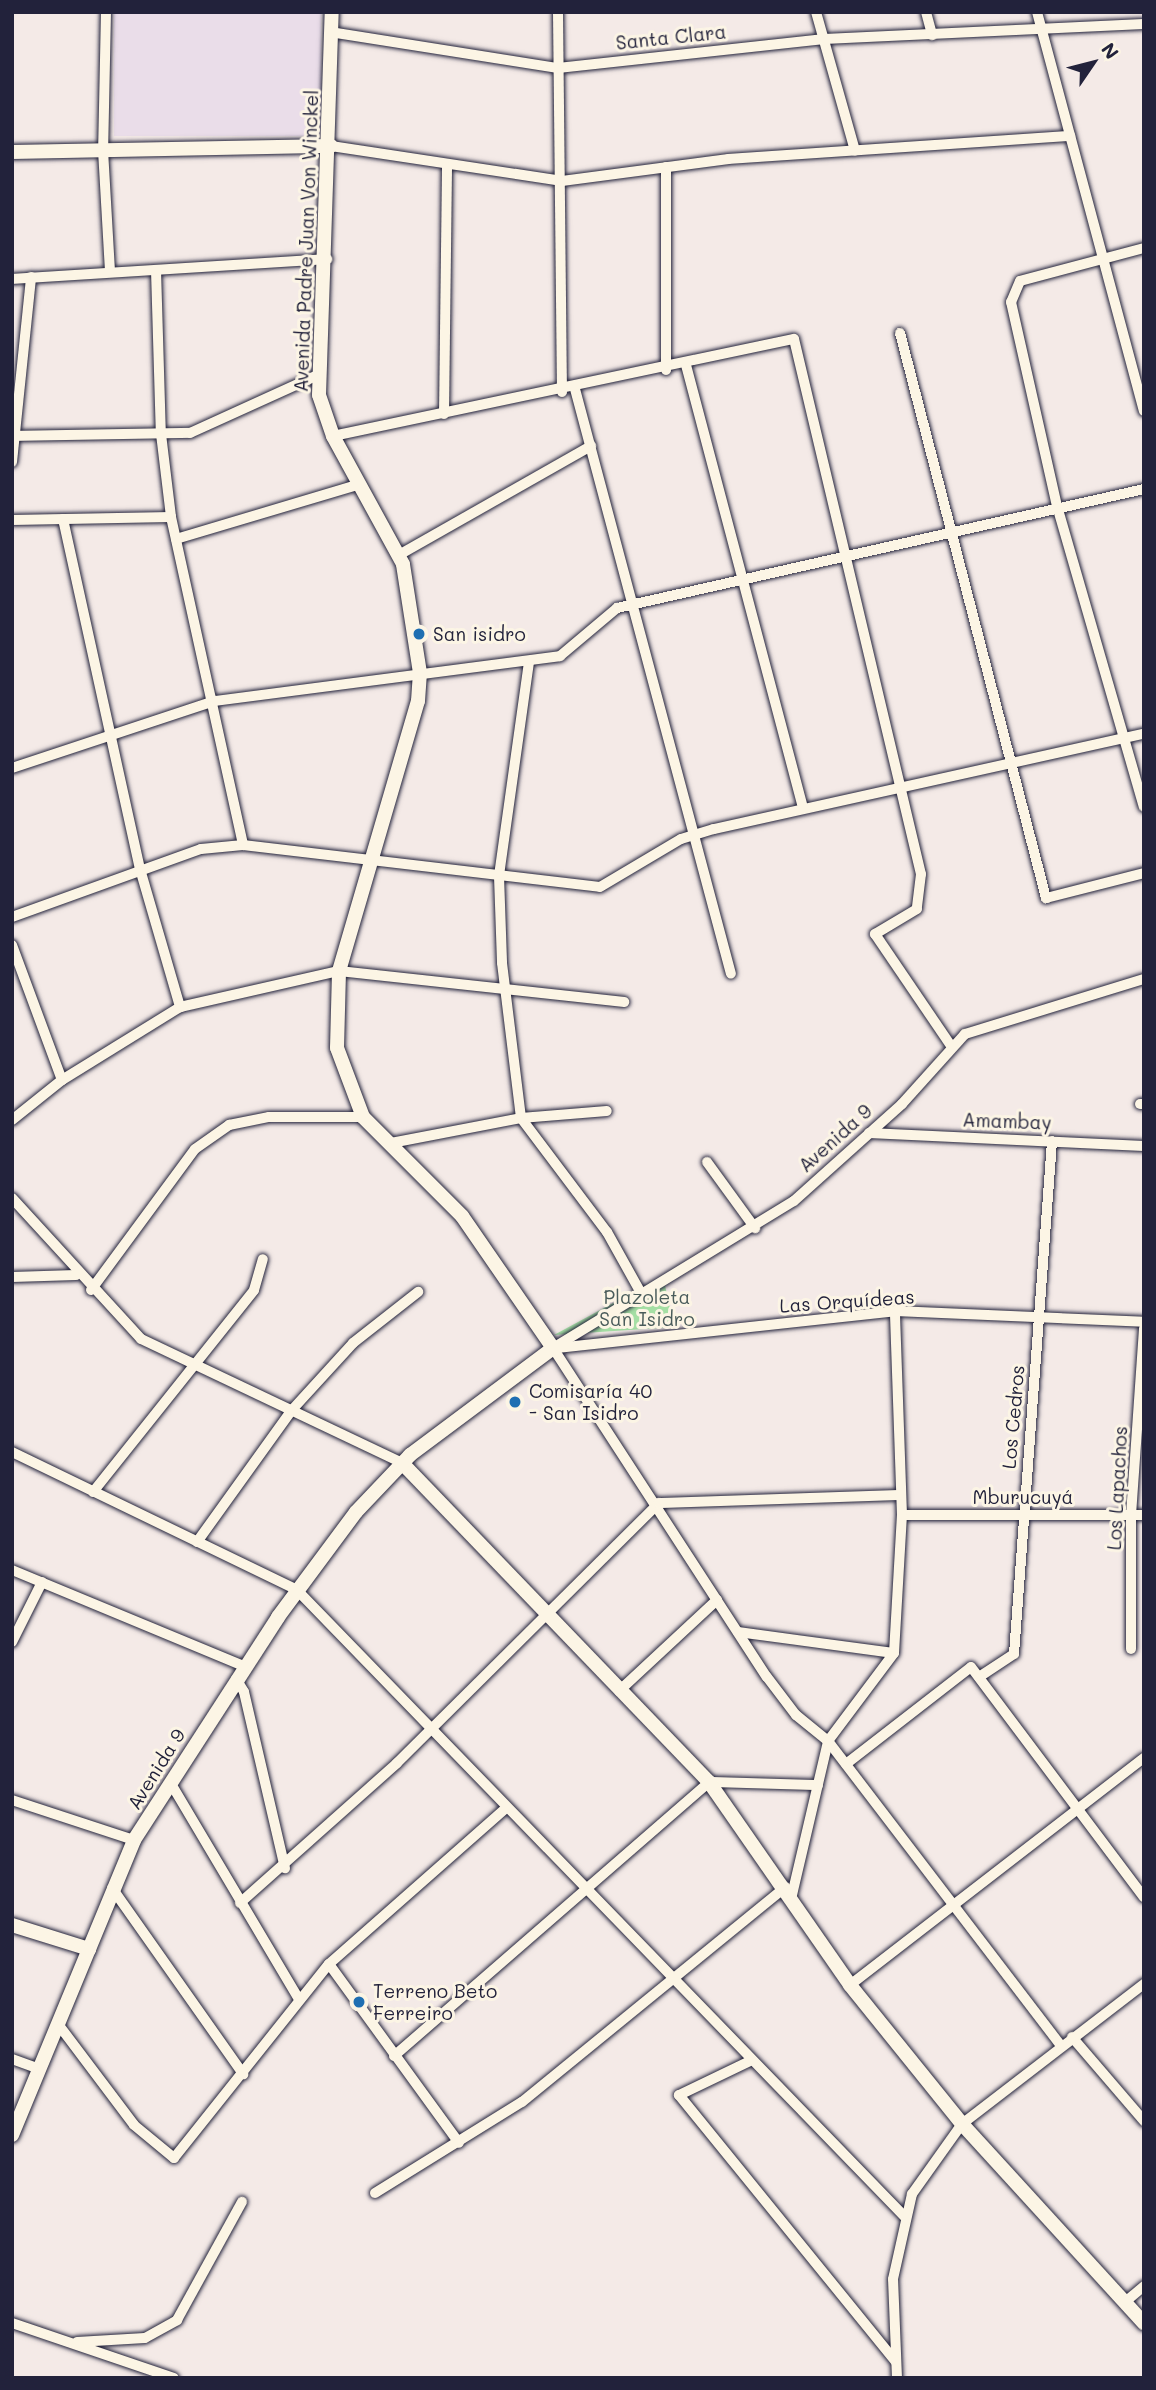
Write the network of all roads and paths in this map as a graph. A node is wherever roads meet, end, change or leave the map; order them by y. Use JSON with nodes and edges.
{"nodes":[{"id":1,"x":106,"y":12,"type":"edge"},
{"id":2,"x":332,"y":12,"type":"edge"},
{"id":3,"x":558,"y":12,"type":"edge"},
{"id":4,"x":816,"y":12,"type":"edge"},
{"id":5,"x":926,"y":12,"type":"edge"},
{"id":6,"x":1037,"y":12,"type":"edge"},
{"id":7,"x":1144,"y":24,"type":"edge"},
{"id":8,"x":1041,"y":29,"type":"junction"},
{"id":9,"x":330,"y":32,"type":"junction"},
{"id":10,"x":932,"y":35,"type":"junction"},
{"id":11,"x":824,"y":39,"type":"junction"},
{"id":12,"x":558,"y":68,"type":"junction"},
{"id":13,"x":1070,"y":136,"type":"junction"},
{"id":14,"x":331,"y":146,"type":"junction"},
{"id":15,"x":103,"y":150,"type":"junction"},
{"id":16,"x":855,"y":151,"type":"junction"},
{"id":17,"x":12,"y":152,"type":"edge"},
{"id":18,"x":447,"y":167,"type":"junction"},
{"id":19,"x":666,"y":167,"type":"junction"},
{"id":20,"x":562,"y":181,"type":"junction"},
{"id":21,"x":1144,"y":248,"type":"edge"},
{"id":22,"x":1104,"y":255,"type":"junction"},
{"id":23,"x":327,"y":259,"type":"junction"},
{"id":24,"x":110,"y":270,"type":"junction"},
{"id":25,"x":156,"y":270,"type":"junction"},
{"id":26,"x":31,"y":277,"type":"junction"},
{"id":27,"x":12,"y":279,"type":"edge"},
{"id":28,"x":900,"y":332,"type":"dead end"},
{"id":29,"x":686,"y":366,"type":"junction"},
{"id":30,"x":666,"y":370,"type":"junction"},
{"id":31,"x":320,"y":374,"type":"junction"},
{"id":32,"x":575,"y":389,"type":"junction"},
{"id":33,"x":562,"y":392,"type":"junction"},
{"id":34,"x":1144,"y":411,"type":"edge"},
{"id":35,"x":444,"y":414,"type":"junction"},
{"id":36,"x":161,"y":434,"type":"junction"},
{"id":37,"x":14,"y":436,"type":"junction"},
{"id":38,"x":333,"y":436,"type":"junction"},
{"id":39,"x":591,"y":446,"type":"junction"},
{"id":40,"x":12,"y":463,"type":"edge"},
{"id":41,"x":360,"y":484,"type":"junction"},
{"id":42,"x":1144,"y":489,"type":"edge"},
{"id":43,"x":1057,"y":506,"type":"junction"},
{"id":44,"x":171,"y":517,"type":"junction"},
{"id":45,"x":63,"y":519,"type":"junction"},
{"id":46,"x":12,"y":520,"type":"edge"},
{"id":47,"x":953,"y":530,"type":"junction"},
{"id":48,"x":176,"y":539,"type":"junction"},
{"id":49,"x":845,"y":554,"type":"junction"},
{"id":50,"x":399,"y":555,"type":"junction"},
{"id":51,"x":740,"y":576,"type":"junction"},
{"id":52,"x":630,"y":605,"type":"junction"},
{"id":53,"x":529,"y":662,"type":"junction"},
{"id":54,"x":420,"y":673,"type":"junction"},
{"id":55,"x":215,"y":701,"type":"junction"},
{"id":56,"x":1144,"y":734,"type":"edge"},
{"id":57,"x":110,"y":738,"type":"junction"},
{"id":58,"x":1124,"y":738,"type":"junction"},
{"id":59,"x":1013,"y":764,"type":"junction"},
{"id":60,"x":12,"y":768,"type":"edge"},
{"id":61,"x":903,"y":788,"type":"junction"},
{"id":62,"x":1144,"y":807,"type":"edge"},
{"id":63,"x":803,"y":808,"type":"junction"},
{"id":64,"x":694,"y":835,"type":"junction"},
{"id":65,"x":243,"y":845,"type":"junction"},
{"id":66,"x":371,"y":858,"type":"junction"},
{"id":67,"x":141,"y":869,"type":"junction"},
{"id":68,"x":1144,"y":873,"type":"edge"},
{"id":69,"x":499,"y":876,"type":"junction"},
{"id":70,"x":12,"y":917,"type":"edge"},
{"id":71,"x":12,"y":946,"type":"edge"},
{"id":72,"x":339,"y":971,"type":"junction"},
{"id":73,"x":731,"y":974,"type":"dead end"},
{"id":74,"x":1144,"y":979,"type":"edge"},
{"id":75,"x":505,"y":989,"type":"junction"},
{"id":76,"x":624,"y":1002,"type":"dead end"},
{"id":77,"x":180,"y":1007,"type":"junction"},
{"id":78,"x":951,"y":1046,"type":"junction"},
{"id":79,"x":62,"y":1080,"type":"junction"},
{"id":80,"x":607,"y":1111,"type":"dead end"},
{"id":81,"x":363,"y":1117,"type":"junction"},
{"id":82,"x":521,"y":1118,"type":"junction"},
{"id":83,"x":12,"y":1120,"type":"edge"},
{"id":84,"x":869,"y":1133,"type":"junction"},
{"id":85,"x":1052,"y":1141,"type":"junction"},
{"id":86,"x":391,"y":1143,"type":"junction"},
{"id":87,"x":1144,"y":1146,"type":"edge"},
{"id":88,"x":707,"y":1162,"type":"dead end"},
{"id":89,"x":12,"y":1198,"type":"edge"},
{"id":90,"x":755,"y":1228,"type":"junction"},
{"id":91,"x":263,"y":1259,"type":"dead end"},
{"id":92,"x":76,"y":1275,"type":"junction"},
{"id":93,"x":12,"y":1277,"type":"edge"},
{"id":94,"x":91,"y":1290,"type":"junction"},
{"id":95,"x":418,"y":1292,"type":"dead end"},
{"id":96,"x":642,"y":1295,"type":"junction"},
{"id":97,"x":895,"y":1311,"type":"junction"},
{"id":98,"x":1038,"y":1320,"type":"junction"},
{"id":99,"x":1144,"y":1322,"type":"edge"},
{"id":100,"x":1144,"y":1328,"type":"edge"},
{"id":101,"x":553,"y":1348,"type":"junction"},
{"id":102,"x":190,"y":1367,"type":"junction"},
{"id":103,"x":291,"y":1411,"type":"junction"},
{"id":104,"x":12,"y":1452,"type":"edge"},
{"id":105,"x":402,"y":1463,"type":"junction"},
{"id":106,"x":93,"y":1492,"type":"junction"},
{"id":107,"x":901,"y":1495,"type":"junction"},
{"id":108,"x":659,"y":1503,"type":"junction"},
{"id":109,"x":902,"y":1515,"type":"junction"},
{"id":110,"x":1022,"y":1515,"type":"junction"},
{"id":111,"x":1131,"y":1515,"type":"junction"},
{"id":112,"x":1144,"y":1515,"type":"edge"},
{"id":113,"x":197,"y":1542,"type":"junction"},
{"id":114,"x":12,"y":1570,"type":"edge"},
{"id":115,"x":42,"y":1582,"type":"junction"},
{"id":116,"x":297,"y":1590,"type":"junction"},
{"id":117,"x":717,"y":1600,"type":"junction"},
{"id":118,"x":544,"y":1613,"type":"junction"},
{"id":119,"x":738,"y":1632,"type":"junction"},
{"id":120,"x":12,"y":1642,"type":"edge"},
{"id":121,"x":1131,"y":1648,"type":"dead end"},
{"id":122,"x":894,"y":1653,"type":"junction"},
{"id":123,"x":240,"y":1673,"type":"junction"},
{"id":124,"x":979,"y":1677,"type":"junction"},
{"id":125,"x":619,"y":1690,"type":"junction"},
{"id":126,"x":430,"y":1727,"type":"junction"},
{"id":127,"x":828,"y":1741,"type":"junction"},
{"id":128,"x":1144,"y":1758,"type":"edge"},
{"id":129,"x":846,"y":1765,"type":"junction"},
{"id":130,"x":170,"y":1782,"type":"junction"},
{"id":131,"x":709,"y":1782,"type":"junction"},
{"id":132,"x":818,"y":1785,"type":"junction"},
{"id":133,"x":12,"y":1800,"type":"edge"},
{"id":134,"x":506,"y":1808,"type":"junction"},
{"id":135,"x":1077,"y":1809,"type":"junction"},
{"id":136,"x":134,"y":1840,"type":"junction"},
{"id":137,"x":285,"y":1868,"type":"junction"},
{"id":138,"x":113,"y":1888,"type":"junction"},
{"id":139,"x":586,"y":1888,"type":"junction"},
{"id":140,"x":789,"y":1891,"type":"junction"},
{"id":141,"x":1144,"y":1897,"type":"edge"},
{"id":142,"x":240,"y":1903,"type":"junction"},
{"id":143,"x":952,"y":1903,"type":"junction"},
{"id":144,"x":12,"y":1925,"type":"edge"},
{"id":145,"x":89,"y":1949,"type":"junction"},
{"id":146,"x":329,"y":1964,"type":"junction"},
{"id":147,"x":668,"y":1977,"type":"junction"},
{"id":148,"x":1144,"y":1984,"type":"edge"},
{"id":149,"x":850,"y":1985,"type":"junction"},
{"id":150,"x":299,"y":1999,"type":"junction"},
{"id":151,"x":58,"y":2024,"type":"junction"},
{"id":152,"x":1072,"y":2037,"type":"junction"},
{"id":153,"x":1061,"y":2046,"type":"junction"},
{"id":154,"x":394,"y":2056,"type":"junction"},
{"id":155,"x":12,"y":2059,"type":"edge"},
{"id":156,"x":750,"y":2061,"type":"junction"},
{"id":157,"x":40,"y":2068,"type":"junction"},
{"id":158,"x":243,"y":2074,"type":"junction"},
{"id":159,"x":1144,"y":2121,"type":"edge"},
{"id":160,"x":962,"y":2124,"type":"junction"},
{"id":161,"x":12,"y":2135,"type":"edge"},
{"id":162,"x":459,"y":2143,"type":"junction"},
{"id":163,"x":375,"y":2193,"type":"dead end"},
{"id":164,"x":242,"y":2202,"type":"dead end"},
{"id":165,"x":905,"y":2217,"type":"junction"},
{"id":166,"x":1144,"y":2287,"type":"edge"},
{"id":167,"x":1125,"y":2301,"type":"junction"},
{"id":168,"x":12,"y":2323,"type":"edge"},
{"id":169,"x":1144,"y":2323,"type":"edge"},
{"id":170,"x":78,"y":2342,"type":"junction"},
{"id":171,"x":897,"y":2363,"type":"junction"},
{"id":172,"x":174,"y":2378,"type":"edge"},
{"id":173,"x":897,"y":2378,"type":"edge"}],
"edges":[{"from":1,"to":15,"type":"street"},
{"from":2,"to":9,"type":"main road","name":"Avenida Padre Juan Von Winckel"},
{"from":3,"to":12,"type":"street"},
{"from":4,"to":11,"type":"street"},
{"from":5,"to":10,"type":"street"},
{"from":6,"to":8,"type":"street"},
{"from":7,"to":8,"type":"street","name":"Santa Clara"},
{"from":8,"to":10,"type":"street","name":"Santa Clara"},
{"from":8,"to":13,"type":"street"},
{"from":9,"to":12,"type":"street","name":"Santa Clara"},
{"from":9,"to":14,"type":"main road","name":"Avenida Padre Juan Von Winckel"},
{"from":10,"to":11,"type":"street","name":"Santa Clara"},
{"from":11,"to":12,"type":"street","name":"Santa Clara"},
{"from":11,"to":16,"type":"street"},
{"from":12,"to":20,"type":"street"},
{"from":13,"to":16,"type":"street"},
{"from":13,"to":22,"type":"street"},
{"from":14,"to":15,"type":"main road"},
{"from":14,"to":18,"type":"street"},
{"from":14,"to":23,"type":"main road","name":"Avenida Padre Juan Von Winckel"},
{"from":15,"to":17,"type":"main road"},
{"from":15,"to":24,"type":"street"},
{"from":16,"to":19,"type":"street"},
{"from":18,"to":20,"type":"street"},
{"from":18,"to":35,"type":"street"},
{"from":19,"to":20,"type":"street"},
{"from":19,"to":30,"type":"street"},
{"from":20,"to":33,"type":"street"},
{"from":21,"to":22,"type":"street"},
{"from":22,"to":34,"type":"street"},
{"from":22,"to":43,"type":"street"},
{"from":23,"to":25,"type":"street"},
{"from":23,"to":31,"type":"main road","name":"Avenida Padre Juan Von Winckel"},
{"from":24,"to":25,"type":"street"},
{"from":24,"to":26,"type":"street"},
{"from":25,"to":36,"type":"street"},
{"from":26,"to":27,"type":"street"},
{"from":26,"to":37,"type":"street"},
{"from":28,"to":47,"type":"street"},
{"from":29,"to":30,"type":"street"},
{"from":29,"to":49,"type":"street"},
{"from":29,"to":51,"type":"street"},
{"from":30,"to":32,"type":"street"},
{"from":31,"to":36,"type":"street"},
{"from":31,"to":38,"type":"main road","name":"Avenida Padre Juan Von Winckel"},
{"from":32,"to":33,"type":"street"},
{"from":32,"to":39,"type":"street"},
{"from":33,"to":35,"type":"street"},
{"from":35,"to":38,"type":"street"},
{"from":36,"to":37,"type":"street"},
{"from":36,"to":44,"type":"street"},
{"from":37,"to":40,"type":"street"},
{"from":38,"to":41,"type":"main road","name":"Avenida Padre Juan Von Winckel"},
{"from":39,"to":50,"type":"street"},
{"from":39,"to":52,"type":"street"},
{"from":41,"to":48,"type":"street"},
{"from":41,"to":50,"type":"main road","name":"Avenida Padre Juan Von Winckel"},
{"from":42,"to":43,"type":"street"},
{"from":43,"to":47,"type":"street"},
{"from":43,"to":58,"type":"street"},
{"from":44,"to":45,"type":"street"},
{"from":44,"to":48,"type":"street"},
{"from":45,"to":46,"type":"street"},
{"from":45,"to":57,"type":"street"},
{"from":47,"to":49,"type":"street"},
{"from":47,"to":59,"type":"street"},
{"from":48,"to":55,"type":"street"},
{"from":49,"to":51,"type":"street"},
{"from":49,"to":61,"type":"street"},
{"from":50,"to":54,"type":"main road","name":"Avenida Padre Juan Von Winckel"},
{"from":51,"to":52,"type":"street"},
{"from":51,"to":63,"type":"street"},
{"from":52,"to":53,"type":"street"},
{"from":52,"to":64,"type":"street"},
{"from":53,"to":54,"type":"street"},
{"from":53,"to":69,"type":"street"},
{"from":54,"to":55,"type":"street"},
{"from":54,"to":66,"type":"main road","name":"Avenida Padre Juan Von Winckel"},
{"from":55,"to":57,"type":"street"},
{"from":55,"to":65,"type":"street"},
{"from":56,"to":58,"type":"street"},
{"from":57,"to":60,"type":"street"},
{"from":57,"to":67,"type":"street"},
{"from":58,"to":59,"type":"street"},
{"from":58,"to":62,"type":"street"},
{"from":59,"to":61,"type":"street"},
{"from":59,"to":68,"type":"street"},
{"from":61,"to":63,"type":"street"},
{"from":61,"to":78,"type":"street"},
{"from":63,"to":64,"type":"street"},
{"from":64,"to":69,"type":"street"},
{"from":64,"to":73,"type":"street"},
{"from":65,"to":66,"type":"street"},
{"from":65,"to":67,"type":"street"},
{"from":66,"to":69,"type":"street"},
{"from":66,"to":72,"type":"main road","name":"Avenida Padre Juan Von Winckel"},
{"from":67,"to":70,"type":"street"},
{"from":67,"to":77,"type":"street"},
{"from":69,"to":75,"type":"street"},
{"from":71,"to":79,"type":"street"},
{"from":72,"to":75,"type":"street"},
{"from":72,"to":77,"type":"street"},
{"from":72,"to":81,"type":"main road","name":"Avenida Padre Juan Von Winckel"},
{"from":74,"to":78,"type":"street","name":"Avenida 9"},
{"from":75,"to":76,"type":"street"},
{"from":75,"to":82,"type":"street"},
{"from":77,"to":79,"type":"street"},
{"from":78,"to":84,"type":"street","name":"Avenida 9"},
{"from":79,"to":83,"type":"street"},
{"from":80,"to":82,"type":"street"},
{"from":81,"to":86,"type":"main road","name":"Avenida Padre Juan Von Winckel"},
{"from":81,"to":94,"type":"street"},
{"from":82,"to":86,"type":"street"},
{"from":82,"to":96,"type":"street"},
{"from":84,"to":85,"type":"street","name":"Amambay"},
{"from":84,"to":90,"type":"street","name":"Avenida 9"},
{"from":85,"to":87,"type":"street","name":"Amambay"},
{"from":85,"to":98,"type":"street","name":"Los Cedros"},
{"from":86,"to":101,"type":"main road","name":"Avenida Padre Juan Von Winckel"},
{"from":88,"to":90,"type":"street"},
{"from":89,"to":92,"type":"street"},
{"from":90,"to":96,"type":"street","name":"Avenida 9"},
{"from":91,"to":102,"type":"street"},
{"from":92,"to":93,"type":"street"},
{"from":92,"to":94,"type":"street"},
{"from":94,"to":102,"type":"street"},
{"from":95,"to":103,"type":"street"},
{"from":96,"to":101,"type":"street","name":"Avenida 9"},
{"from":97,"to":98,"type":"street","name":"Las Orquídeas"},
{"from":97,"to":101,"type":"street","name":"Las Orquídeas"},
{"from":97,"to":107,"type":"street"},
{"from":98,"to":99,"type":"street","name":"Las Orquídeas"},
{"from":98,"to":110,"type":"street","name":"Los Cedros"},
{"from":100,"to":111,"type":"street","name":"Los Lapachos"},
{"from":101,"to":105,"type":"main road"},
{"from":101,"to":108,"type":"street"},
{"from":102,"to":103,"type":"street"},
{"from":102,"to":106,"type":"street"},
{"from":103,"to":105,"type":"street"},
{"from":103,"to":113,"type":"street"},
{"from":104,"to":106,"type":"street"},
{"from":105,"to":116,"type":"main road","name":"Avenida 9"},
{"from":105,"to":118,"type":"main road"},
{"from":106,"to":113,"type":"street"},
{"from":107,"to":108,"type":"street"},
{"from":107,"to":109,"type":"street"},
{"from":108,"to":117,"type":"street"},
{"from":108,"to":118,"type":"street"},
{"from":109,"to":110,"type":"street","name":"Mburucuyá"},
{"from":109,"to":122,"type":"street"},
{"from":110,"to":111,"type":"street","name":"Mburucuyá"},
{"from":110,"to":124,"type":"street","name":"Los Cedros"},
{"from":111,"to":112,"type":"street","name":"Mburucuyá"},
{"from":111,"to":121,"type":"street","name":"Los Lapachos"},
{"from":113,"to":116,"type":"street"},
{"from":114,"to":115,"type":"street"},
{"from":115,"to":120,"type":"street"},
{"from":115,"to":123,"type":"street"},
{"from":116,"to":123,"type":"main road","name":"Avenida 9"},
{"from":116,"to":126,"type":"street"},
{"from":117,"to":119,"type":"street"},
{"from":117,"to":125,"type":"street"},
{"from":118,"to":125,"type":"main road"},
{"from":118,"to":126,"type":"street"},
{"from":119,"to":122,"type":"street"},
{"from":119,"to":127,"type":"street"},
{"from":122,"to":127,"type":"street"},
{"from":123,"to":130,"type":"main road","name":"Avenida 9"},
{"from":123,"to":137,"type":"street"},
{"from":124,"to":129,"type":"street"},
{"from":124,"to":135,"type":"street"},
{"from":125,"to":131,"type":"main road"},
{"from":126,"to":134,"type":"street"},
{"from":126,"to":137,"type":"street"},
{"from":127,"to":129,"type":"street"},
{"from":127,"to":132,"type":"street"},
{"from":128,"to":135,"type":"street"},
{"from":129,"to":143,"type":"street"},
{"from":130,"to":136,"type":"main road","name":"Avenida 9"},
{"from":130,"to":142,"type":"street"},
{"from":131,"to":132,"type":"street"},
{"from":131,"to":139,"type":"street"},
{"from":131,"to":140,"type":"main road"},
{"from":132,"to":140,"type":"street"},
{"from":133,"to":136,"type":"street"},
{"from":134,"to":139,"type":"street"},
{"from":134,"to":146,"type":"street"},
{"from":135,"to":141,"type":"street"},
{"from":135,"to":143,"type":"street"},
{"from":136,"to":138,"type":"main road","name":"Avenida 9"},
{"from":137,"to":142,"type":"street"},
{"from":138,"to":145,"type":"main road","name":"Avenida 9"},
{"from":138,"to":158,"type":"street"},
{"from":139,"to":147,"type":"street"},
{"from":139,"to":154,"type":"street"},
{"from":140,"to":147,"type":"street"},
{"from":140,"to":149,"type":"main road"},
{"from":142,"to":150,"type":"street"},
{"from":143,"to":149,"type":"street"},
{"from":143,"to":153,"type":"street"},
{"from":144,"to":145,"type":"main road"},
{"from":145,"to":151,"type":"main road","name":"Avenida 9"},
{"from":146,"to":150,"type":"street"},
{"from":146,"to":154,"type":"street"},
{"from":147,"to":156,"type":"street"},
{"from":147,"to":162,"type":"street"},
{"from":148,"to":152,"type":"street"},
{"from":149,"to":160,"type":"main road"},
{"from":150,"to":158,"type":"street"},
{"from":151,"to":157,"type":"main road","name":"Avenida 9"},
{"from":151,"to":158,"type":"street"},
{"from":152,"to":153,"type":"street"},
{"from":152,"to":159,"type":"street"},
{"from":153,"to":160,"type":"street"},
{"from":154,"to":162,"type":"street"},
{"from":155,"to":157,"type":"street"},
{"from":156,"to":165,"type":"street"},
{"from":156,"to":171,"type":"street"},
{"from":157,"to":161,"type":"main road","name":"Avenida 9"},
{"from":160,"to":165,"type":"street"},
{"from":160,"to":167,"type":"main road"},
{"from":162,"to":163,"type":"street"},
{"from":164,"to":170,"type":"street"},
{"from":165,"to":171,"type":"street"},
{"from":166,"to":167,"type":"street"},
{"from":167,"to":169,"type":"main road"},
{"from":168,"to":170,"type":"street"},
{"from":170,"to":172,"type":"street"},
{"from":171,"to":173,"type":"street"}]}
